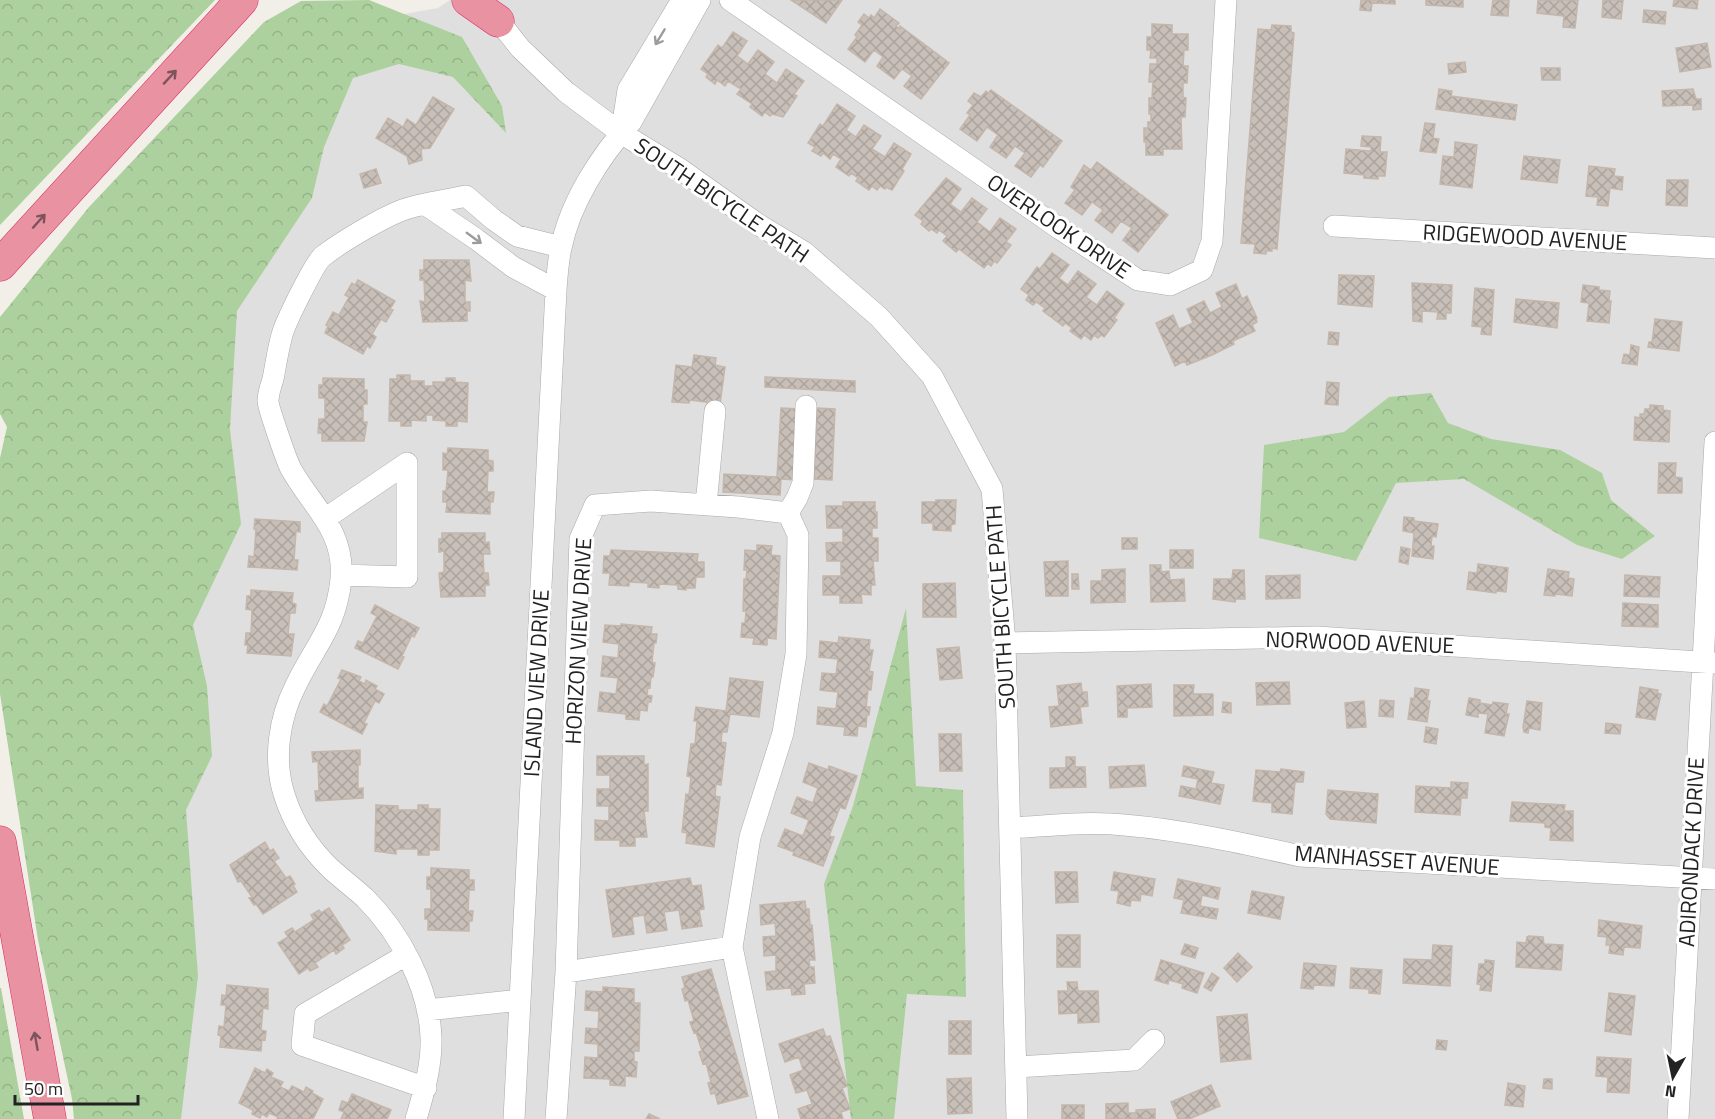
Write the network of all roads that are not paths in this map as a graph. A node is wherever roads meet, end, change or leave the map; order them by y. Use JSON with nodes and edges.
{"nodes":[{"id":1,"x":242,"y":0,"type":"edge"},
{"id":2,"x":468,"y":0,"type":"edge"},
{"id":3,"x":700,"y":0,"type":"edge"},
{"id":4,"x":730,"y":0,"type":"edge"},
{"id":5,"x":1226,"y":0,"type":"edge"},
{"id":6,"x":490,"y":10,"type":"edge"},
{"id":7,"x":633,"y":124,"type":"junction"},
{"id":8,"x":426,"y":205,"type":"junction"},
{"id":9,"x":1334,"y":226,"type":"dead end"},
{"id":10,"x":561,"y":247,"type":"junction"},
{"id":11,"x":1715,"y":248,"type":"edge"},
{"id":12,"x":0,"y":265,"type":"edge"},
{"id":13,"x":556,"y":290,"type":"junction"},
{"id":14,"x":806,"y":406,"type":"dead end"},
{"id":15,"x":715,"y":411,"type":"dead end"},
{"id":16,"x":1715,"y":442,"type":"edge"},
{"id":17,"x":706,"y":505,"type":"junction"},
{"id":18,"x":788,"y":513,"type":"junction"},
{"id":19,"x":326,"y":518,"type":"junction"},
{"id":20,"x":341,"y":575,"type":"junction"},
{"id":21,"x":1005,"y":643,"type":"junction"},
{"id":22,"x":1708,"y":662,"type":"edge"},
{"id":23,"x":1010,"y":828,"type":"junction"},
{"id":24,"x":0,"y":842,"type":"edge"},
{"id":25,"x":1690,"y":878,"type":"junction"},
{"id":26,"x":1715,"y":879,"type":"edge"},
{"id":27,"x":732,"y":947,"type":"junction"},
{"id":28,"x":406,"y":955,"type":"junction"},
{"id":29,"x":566,"y":972,"type":"junction"},
{"id":30,"x":520,"y":1000,"type":"junction"},
{"id":31,"x":427,"y":1010,"type":"junction"},
{"id":32,"x":1154,"y":1040,"type":"dead end"},
{"id":33,"x":1016,"y":1067,"type":"junction"},
{"id":34,"x":426,"y":1088,"type":"junction"},
{"id":35,"x":50,"y":1119,"type":"edge"},
{"id":36,"x":416,"y":1119,"type":"edge"},
{"id":37,"x":514,"y":1119,"type":"edge"},
{"id":38,"x":555,"y":1119,"type":"edge"},
{"id":39,"x":768,"y":1119,"type":"edge"},
{"id":40,"x":1017,"y":1119,"type":"edge"},
{"id":41,"x":1678,"y":1119,"type":"edge"}],
"edges":[{"from":12,"to":1,"type":"highway","one_way":true},
{"from":2,"to":6,"type":"highway"},
{"from":3,"to":7,"type":"street"},
{"from":3,"to":7,"type":"street"},
{"from":4,"to":5,"type":"street","name":"OVERLOOK DRIVE"},
{"from":6,"to":7,"type":"street","name":"SOUTH BICYCLE PATH"},
{"from":7,"to":10,"type":"street"},
{"from":7,"to":21,"type":"street","name":"SOUTH BICYCLE PATH"},
{"from":8,"to":10,"type":"street"},
{"from":8,"to":13,"type":"street","one_way":true},
{"from":8,"to":19,"type":"street"},
{"from":9,"to":11,"type":"street","name":"RIDGEWOOD AVENUE"},
{"from":10,"to":13,"type":"street","name":"ISLAND VIEW DRIVE"},
{"from":13,"to":30,"type":"street","name":"ISLAND VIEW DRIVE"},
{"from":14,"to":18,"type":"street"},
{"from":15,"to":17,"type":"street"},
{"from":16,"to":22,"type":"street","name":"ADIRONDACK DRIVE"},
{"from":17,"to":18,"type":"street","name":"HORIZON VIEW DRIVE"},
{"from":17,"to":29,"type":"street","name":"HORIZON VIEW DRIVE"},
{"from":18,"to":27,"type":"street"},
{"from":19,"to":20,"type":"street"},
{"from":19,"to":20,"type":"street"},
{"from":20,"to":28,"type":"street"},
{"from":21,"to":22,"type":"street","name":"NORWOOD AVENUE"},
{"from":21,"to":23,"type":"street","name":"SOUTH BICYCLE PATH"},
{"from":22,"to":25,"type":"street","name":"ADIRONDACK DRIVE"},
{"from":23,"to":25,"type":"street","name":"MANHASSET AVENUE"},
{"from":23,"to":33,"type":"street","name":"SOUTH BICYCLE PATH"},
{"from":35,"to":24,"type":"highway","one_way":true},
{"from":25,"to":26,"type":"street","name":"MANHASSET AVENUE"},
{"from":25,"to":41,"type":"street","name":"ADIRONDACK DRIVE"},
{"from":27,"to":29,"type":"street"},
{"from":27,"to":39,"type":"street"},
{"from":28,"to":31,"type":"street"},
{"from":28,"to":34,"type":"street"},
{"from":29,"to":38,"type":"street","name":"HORIZON VIEW DRIVE"},
{"from":30,"to":31,"type":"street"},
{"from":30,"to":37,"type":"street","name":"ISLAND VIEW DRIVE"},
{"from":31,"to":34,"type":"street"},
{"from":32,"to":33,"type":"street"},
{"from":33,"to":40,"type":"street","name":"SOUTH BICYCLE PATH"},
{"from":34,"to":36,"type":"street"}]}
